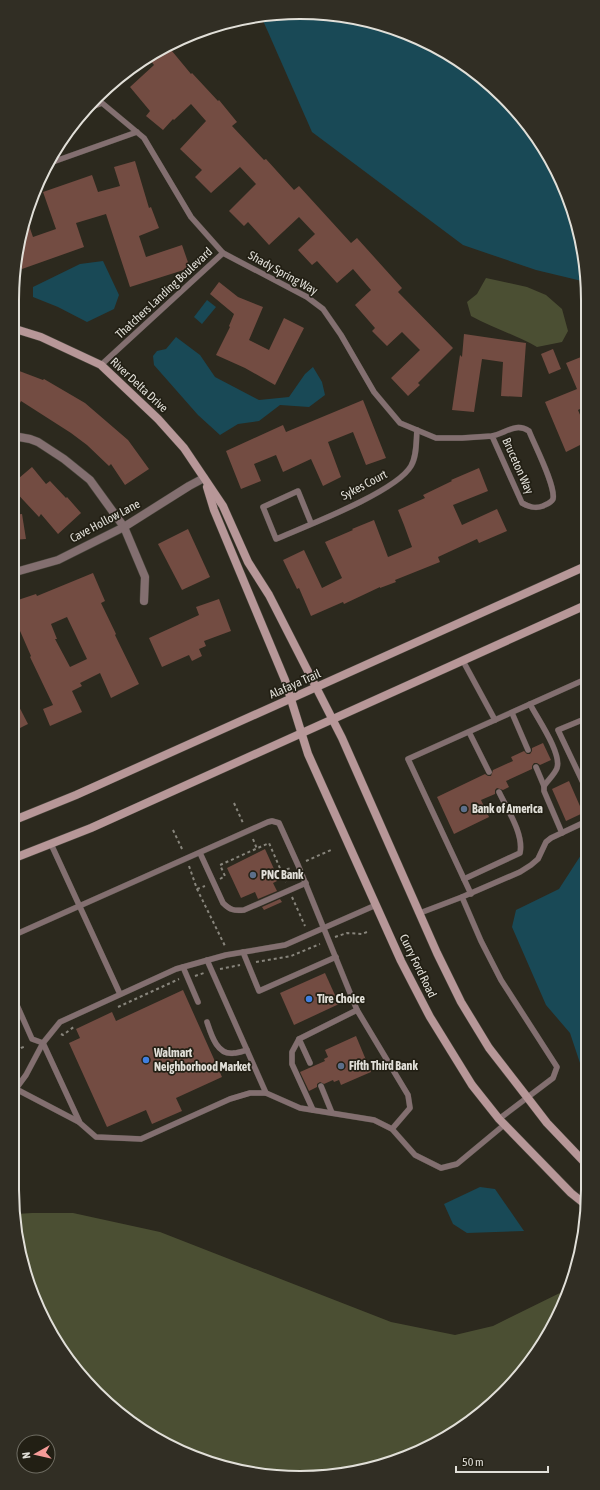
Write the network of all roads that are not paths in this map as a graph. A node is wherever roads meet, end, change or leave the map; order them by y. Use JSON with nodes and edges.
{"nodes":[{"id":1,"x":98,"y":105,"type":"edge"},
{"id":2,"x":137,"y":132,"type":"junction"},
{"id":3,"x":56,"y":161,"type":"edge"},
{"id":4,"x":223,"y":253,"type":"junction"},
{"id":5,"x":19,"y":330,"type":"edge"},
{"id":6,"x":101,"y":365,"type":"junction"},
{"id":7,"x":417,"y":430,"type":"junction"},
{"id":8,"x":490,"y":436,"type":"junction"},
{"id":9,"x":19,"y":437,"type":"edge"},
{"id":10,"x":204,"y":478,"type":"junction"},
{"id":11,"x":311,"y":523,"type":"junction"},
{"id":12,"x":124,"y":527,"type":"junction"},
{"id":13,"x":581,"y":568,"type":"edge"},
{"id":14,"x":19,"y":571,"type":"edge"},
{"id":15,"x":144,"y":601,"type":"dead end"},
{"id":16,"x":581,"y":607,"type":"edge"},
{"id":17,"x":463,"y":661,"type":"junction"},
{"id":18,"x":581,"y":682,"type":"edge"},
{"id":19,"x":316,"y":687,"type":"junction"},
{"id":20,"x":291,"y":698,"type":"junction"},
{"id":21,"x":530,"y":704,"type":"junction"},
{"id":22,"x":512,"y":713,"type":"junction"},
{"id":23,"x":333,"y":720,"type":"junction"},
{"id":24,"x":495,"y":720,"type":"junction"},
{"id":25,"x":581,"y":720,"type":"edge"},
{"id":26,"x":470,"y":732,"type":"junction"},
{"id":27,"x":302,"y":733,"type":"junction"},
{"id":28,"x":528,"y":750,"type":"dead end"},
{"id":29,"x":536,"y":767,"type":"dead end"},
{"id":30,"x":490,"y":772,"type":"dead end"},
{"id":31,"x":581,"y":778,"type":"edge"},
{"id":32,"x":544,"y":786,"type":"junction"},
{"id":33,"x":499,"y":792,"type":"dead end"},
{"id":34,"x":19,"y":818,"type":"edge"},
{"id":35,"x":581,"y":824,"type":"edge"},
{"id":36,"x":562,"y":833,"type":"junction"},
{"id":37,"x":51,"y":844,"type":"junction"},
{"id":38,"x":200,"y":853,"type":"junction"},
{"id":39,"x":19,"y":856,"type":"edge"},
{"id":40,"x":464,"y":879,"type":"junction"},
{"id":41,"x":306,"y":883,"type":"junction"},
{"id":42,"x":471,"y":894,"type":"junction"},
{"id":43,"x":462,"y":897,"type":"junction"},
{"id":44,"x":376,"y":905,"type":"junction"},
{"id":45,"x":79,"y":906,"type":"junction"},
{"id":46,"x":420,"y":913,"type":"junction"},
{"id":47,"x":324,"y":927,"type":"junction"},
{"id":48,"x":19,"y":933,"type":"edge"},
{"id":49,"x":243,"y":952,"type":"junction"},
{"id":50,"x":336,"y":956,"type":"junction"},
{"id":51,"x":207,"y":960,"type":"junction"},
{"id":52,"x":183,"y":967,"type":"junction"},
{"id":53,"x":120,"y":994,"type":"junction"},
{"id":54,"x":198,"y":1002,"type":"dead end"},
{"id":55,"x":19,"y":1010,"type":"edge"},
{"id":56,"x":358,"y":1010,"type":"junction"},
{"id":57,"x":207,"y":1022,"type":"dead end"},
{"id":58,"x":299,"y":1039,"type":"junction"},
{"id":59,"x":43,"y":1043,"type":"junction"},
{"id":60,"x":247,"y":1050,"type":"junction"},
{"id":61,"x":310,"y":1063,"type":"dead end"},
{"id":62,"x":19,"y":1084,"type":"edge"},
{"id":63,"x":321,"y":1086,"type":"dead end"},
{"id":64,"x":19,"y":1093,"type":"edge"},
{"id":65,"x":266,"y":1093,"type":"junction"},
{"id":66,"x":527,"y":1098,"type":"junction"},
{"id":67,"x":313,"y":1110,"type":"junction"},
{"id":68,"x":332,"y":1113,"type":"junction"},
{"id":69,"x":80,"y":1122,"type":"junction"},
{"id":70,"x":502,"y":1122,"type":"junction"},
{"id":71,"x":392,"y":1129,"type":"junction"},
{"id":72,"x":581,"y":1159,"type":"edge"},
{"id":73,"x":580,"y":1201,"type":"edge"}],
"edges":[{"from":1,"to":2,"type":"lane","name":"Shady Spring Way"},
{"from":2,"to":3,"type":"lane"},
{"from":2,"to":4,"type":"lane","name":"Shady Spring Way"},
{"from":4,"to":6,"type":"lane","name":"Thatchers Landing Boulevard"},
{"from":4,"to":7,"type":"lane","name":"Shady Spring Way"},
{"from":5,"to":6,"type":"street","name":"River Delta Drive"},
{"from":6,"to":10,"type":"street","name":"River Delta Drive"},
{"from":7,"to":8,"type":"lane","name":"Shady Spring Way"},
{"from":7,"to":11,"type":"lane","name":"Sykes Court"},
{"from":8,"to":8,"type":"lane","name":"Bruceton Way"},
{"from":9,"to":12,"type":"street"},
{"from":10,"to":12,"type":"street","name":"Cave Hollow Lane"},
{"from":10,"to":19,"type":"street","name":"River Delta Drive"},
{"from":10,"to":20,"type":"street","name":"River Delta Drive"},
{"from":11,"to":11,"type":"lane","name":"Sykes Court"},
{"from":12,"to":14,"type":"street","name":"Cave Hollow Lane"},
{"from":12,"to":15,"type":"street"},
{"from":13,"to":19,"type":"street","name":"Alafaya Trail"},
{"from":16,"to":17,"type":"street"},
{"from":17,"to":23,"type":"street"},
{"from":17,"to":24,"type":"lane"},
{"from":18,"to":21,"type":"lane"},
{"from":19,"to":20,"type":"street","name":"Alafaya Trail"},
{"from":19,"to":23,"type":"street","name":"Curry Ford Road"},
{"from":20,"to":27,"type":"street","name":"Curry Ford Road"},
{"from":20,"to":34,"type":"street","name":"Alafaya Trail"},
{"from":21,"to":22,"type":"lane"},
{"from":21,"to":32,"type":"lane"},
{"from":22,"to":24,"type":"lane"},
{"from":22,"to":28,"type":"lane"},
{"from":23,"to":27,"type":"street"},
{"from":23,"to":46,"type":"street","name":"Curry Ford Road"},
{"from":24,"to":26,"type":"lane"},
{"from":25,"to":31,"type":"lane"},
{"from":26,"to":30,"type":"lane"},
{"from":26,"to":40,"type":"lane"},
{"from":27,"to":37,"type":"street"},
{"from":27,"to":44,"type":"street","name":"Curry Ford Road"},
{"from":29,"to":32,"type":"lane"},
{"from":32,"to":36,"type":"lane"},
{"from":33,"to":40,"type":"lane"},
{"from":35,"to":36,"type":"lane"},
{"from":36,"to":42,"type":"lane"},
{"from":37,"to":39,"type":"street"},
{"from":37,"to":45,"type":"lane"},
{"from":38,"to":41,"type":"lane"},
{"from":38,"to":41,"type":"lane"},
{"from":38,"to":45,"type":"lane"},
{"from":40,"to":42,"type":"lane"},
{"from":41,"to":47,"type":"lane"},
{"from":42,"to":43,"type":"lane"},
{"from":43,"to":46,"type":"lane"},
{"from":43,"to":66,"type":"lane"},
{"from":44,"to":47,"type":"lane"},
{"from":44,"to":70,"type":"street","name":"Curry Ford Road"},
{"from":45,"to":48,"type":"lane"},
{"from":45,"to":53,"type":"lane"},
{"from":46,"to":66,"type":"street","name":"Curry Ford Road"},
{"from":47,"to":49,"type":"lane"},
{"from":47,"to":50,"type":"lane"},
{"from":49,"to":50,"type":"lane"},
{"from":49,"to":51,"type":"lane"},
{"from":50,"to":56,"type":"lane"},
{"from":51,"to":52,"type":"lane"},
{"from":51,"to":60,"type":"lane"},
{"from":52,"to":53,"type":"lane"},
{"from":52,"to":54,"type":"lane"},
{"from":53,"to":59,"type":"lane"},
{"from":55,"to":59,"type":"lane"},
{"from":56,"to":58,"type":"lane"},
{"from":56,"to":71,"type":"lane"},
{"from":57,"to":60,"type":"lane"},
{"from":58,"to":61,"type":"lane"},
{"from":58,"to":67,"type":"lane"},
{"from":59,"to":62,"type":"lane"},
{"from":59,"to":69,"type":"lane"},
{"from":60,"to":65,"type":"lane"},
{"from":63,"to":68,"type":"lane"},
{"from":64,"to":69,"type":"lane"},
{"from":65,"to":67,"type":"lane"},
{"from":65,"to":69,"type":"lane"},
{"from":66,"to":70,"type":"lane"},
{"from":66,"to":72,"type":"street","name":"Curry Ford Road"},
{"from":67,"to":68,"type":"lane"},
{"from":68,"to":71,"type":"lane"},
{"from":70,"to":71,"type":"lane"},
{"from":70,"to":73,"type":"street","name":"Curry Ford Road"}]}
